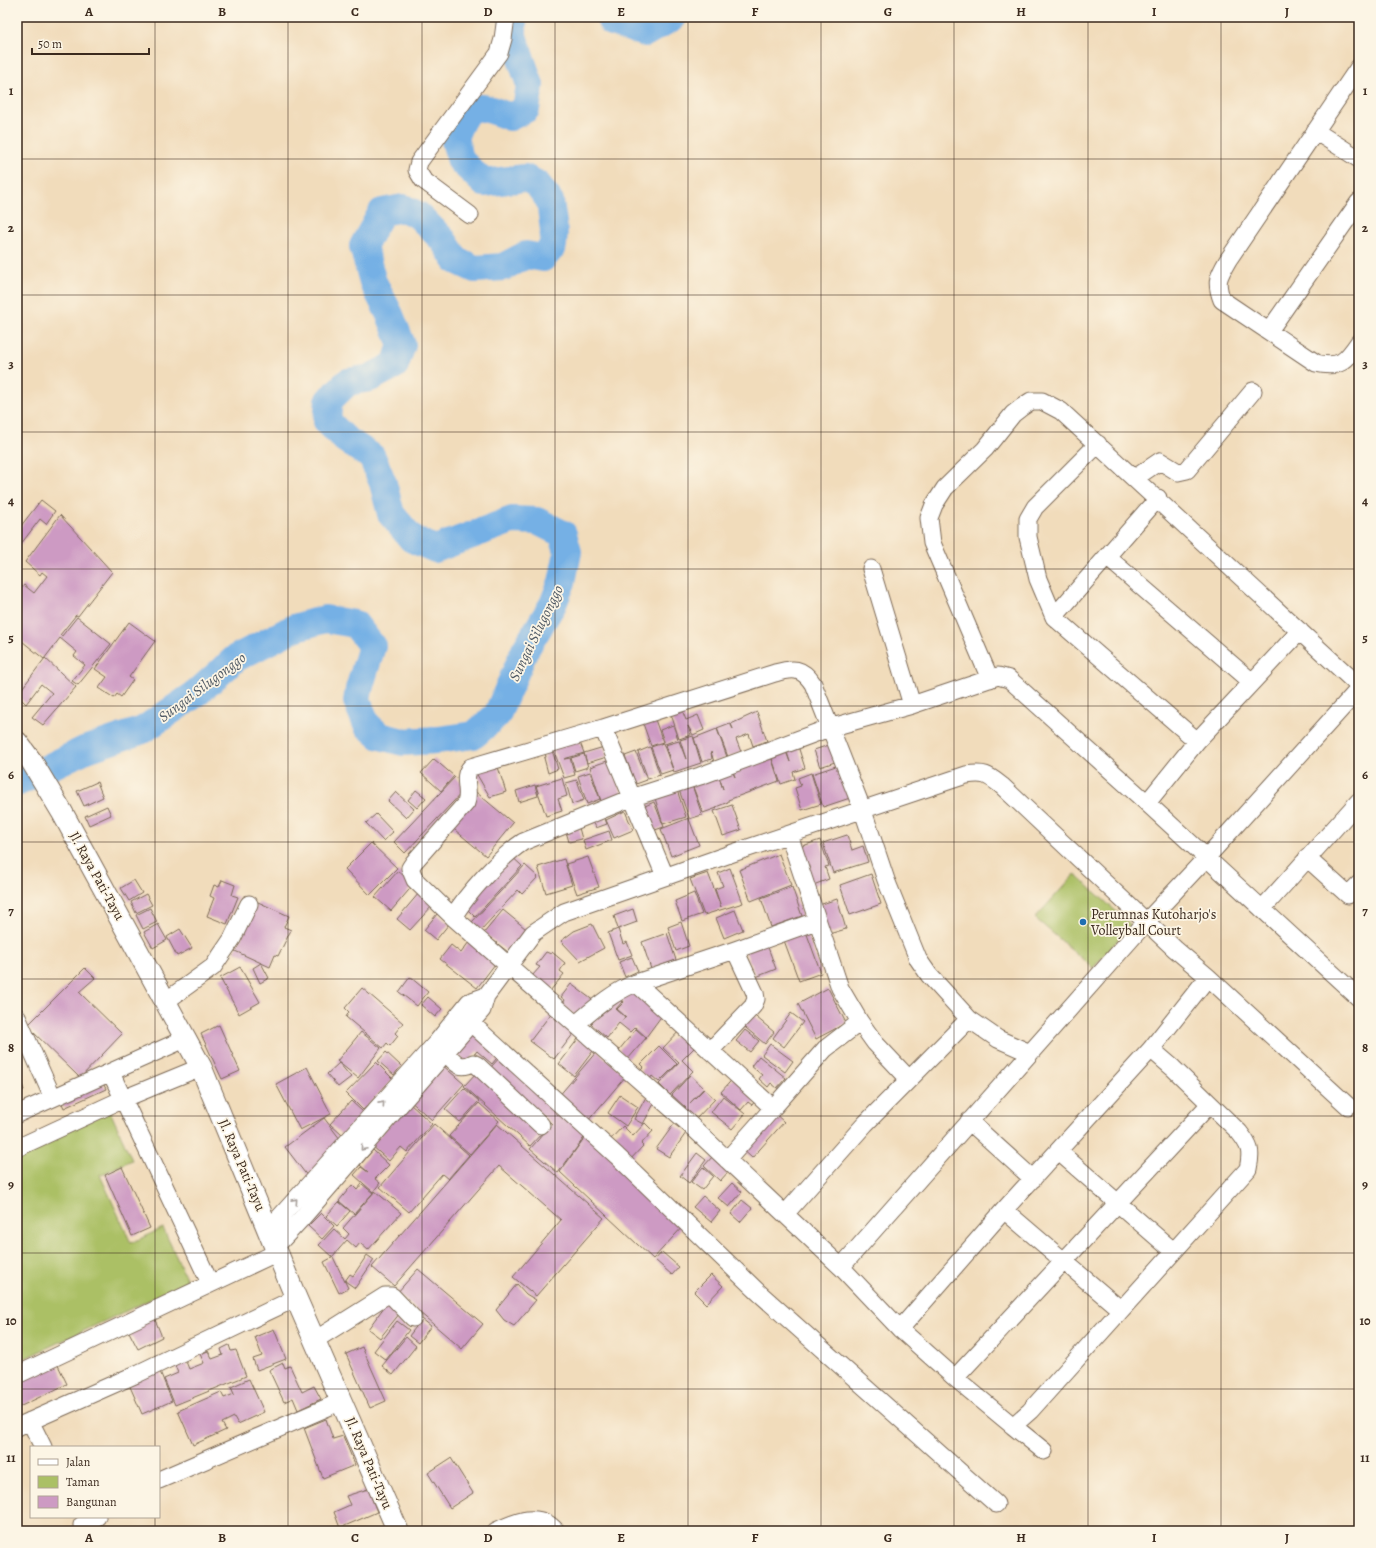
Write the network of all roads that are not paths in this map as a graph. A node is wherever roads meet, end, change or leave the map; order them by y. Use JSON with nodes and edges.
{"nodes":[{"id":1,"x":506,"y":17,"type":"edge"},
{"id":2,"x":1359,"y":67,"type":"edge"},
{"id":3,"x":1316,"y":131,"type":"junction"},
{"id":4,"x":1359,"y":159,"type":"edge"},
{"id":5,"x":1359,"y":202,"type":"edge"},
{"id":6,"x":470,"y":215,"type":"dead end"},
{"id":7,"x":1269,"y":331,"type":"junction"},
{"id":8,"x":1359,"y":342,"type":"edge"},
{"id":9,"x":1253,"y":391,"type":"dead end"},
{"id":10,"x":1098,"y":444,"type":"junction"},
{"id":11,"x":1135,"y":478,"type":"junction"},
{"id":12,"x":1158,"y":498,"type":"junction"},
{"id":13,"x":1107,"y":557,"type":"junction"},
{"id":14,"x":871,"y":569,"type":"dead end"},
{"id":15,"x":1054,"y":617,"type":"junction"},
{"id":16,"x":1300,"y":630,"type":"junction"},
{"id":17,"x":990,"y":679,"type":"junction"},
{"id":18,"x":1252,"y":682,"type":"junction"},
{"id":19,"x":1359,"y":686,"type":"edge"},
{"id":20,"x":1359,"y":689,"type":"edge"},
{"id":21,"x":912,"y":705,"type":"junction"},
{"id":22,"x":603,"y":728,"type":"junction"},
{"id":23,"x":830,"y":728,"type":"junction"},
{"id":24,"x":1197,"y":741,"type":"junction"},
{"id":25,"x":22,"y":751,"type":"edge"},
{"id":26,"x":631,"y":798,"type":"junction"},
{"id":27,"x":1359,"y":800,"type":"edge"},
{"id":28,"x":1147,"y":803,"type":"junction"},
{"id":29,"x":862,"y":811,"type":"junction"},
{"id":30,"x":789,"y":835,"type":"junction"},
{"id":31,"x":1206,"y":858,"type":"junction"},
{"id":32,"x":1307,"y":858,"type":"junction"},
{"id":33,"x":665,"y":876,"type":"junction"},
{"id":34,"x":1355,"y":895,"type":"edge"},
{"id":35,"x":249,"y":904,"type":"dead end"},
{"id":36,"x":1262,"y":909,"type":"junction"},
{"id":37,"x":453,"y":917,"type":"junction"},
{"id":38,"x":816,"y":921,"type":"junction"},
{"id":39,"x":1146,"y":922,"type":"junction"},
{"id":40,"x":736,"y":950,"type":"junction"},
{"id":41,"x":509,"y":966,"type":"junction"},
{"id":42,"x":1208,"y":977,"type":"junction"},
{"id":43,"x":636,"y":983,"type":"junction"},
{"id":44,"x":1359,"y":998,"type":"edge"},
{"id":45,"x":166,"y":1002,"type":"junction"},
{"id":46,"x":17,"y":1017,"type":"edge"},
{"id":47,"x":466,"y":1019,"type":"junction"},
{"id":48,"x":969,"y":1019,"type":"junction"},
{"id":49,"x":860,"y":1022,"type":"junction"},
{"id":50,"x":576,"y":1024,"type":"junction"},
{"id":51,"x":187,"y":1038,"type":"junction"},
{"id":52,"x":1150,"y":1049,"type":"junction"},
{"id":53,"x":710,"y":1051,"type":"junction"},
{"id":54,"x":446,"y":1053,"type":"junction"},
{"id":55,"x":1030,"y":1053,"type":"junction"},
{"id":56,"x":428,"y":1063,"type":"junction"},
{"id":57,"x":201,"y":1067,"type":"junction"},
{"id":58,"x":111,"y":1073,"type":"junction"},
{"id":59,"x":909,"y":1079,"type":"junction"},
{"id":60,"x":53,"y":1098,"type":"junction"},
{"id":61,"x":123,"y":1099,"type":"junction"},
{"id":62,"x":1209,"y":1105,"type":"junction"},
{"id":63,"x":1348,"y":1106,"type":"dead end"},
{"id":64,"x":773,"y":1108,"type":"junction"},
{"id":65,"x":17,"y":1114,"type":"edge"},
{"id":66,"x":970,"y":1121,"type":"junction"},
{"id":67,"x":541,"y":1125,"type":"dead end"},
{"id":68,"x":17,"y":1148,"type":"edge"},
{"id":69,"x":1058,"y":1151,"type":"junction"},
{"id":70,"x":727,"y":1160,"type":"junction"},
{"id":71,"x":1032,"y":1179,"type":"junction"},
{"id":72,"x":1118,"y":1202,"type":"junction"},
{"id":73,"x":1004,"y":1210,"type":"junction"},
{"id":74,"x":785,"y":1214,"type":"junction"},
{"id":75,"x":274,"y":1242,"type":"junction"},
{"id":76,"x":1174,"y":1251,"type":"junction"},
{"id":77,"x":1063,"y":1262,"type":"junction"},
{"id":78,"x":842,"y":1267,"type":"junction"},
{"id":79,"x":210,"y":1283,"type":"junction"},
{"id":80,"x":296,"y":1298,"type":"junction"},
{"id":81,"x":1121,"y":1310,"type":"junction"},
{"id":82,"x":413,"y":1318,"type":"dead end"},
{"id":83,"x":900,"y":1329,"type":"junction"},
{"id":84,"x":315,"y":1340,"type":"junction"},
{"id":85,"x":17,"y":1375,"type":"edge"},
{"id":86,"x":955,"y":1378,"type":"junction"},
{"id":87,"x":342,"y":1401,"type":"junction"},
{"id":88,"x":24,"y":1424,"type":"edge"},
{"id":89,"x":1013,"y":1426,"type":"junction"},
{"id":90,"x":42,"y":1446,"type":"edge"},
{"id":91,"x":1044,"y":1451,"type":"dead end"},
{"id":92,"x":160,"y":1480,"type":"edge"},
{"id":93,"x":996,"y":1504,"type":"dead end"},
{"id":94,"x":95,"y":1518,"type":"edge"},
{"id":95,"x":81,"y":1524,"type":"edge"},
{"id":96,"x":398,"y":1531,"type":"edge"},
{"id":97,"x":496,"y":1531,"type":"edge"},
{"id":98,"x":556,"y":1531,"type":"edge"}],
"edges":[{"from":1,"to":6,"type":"street"},
{"from":2,"to":3,"type":"street"},
{"from":3,"to":4,"type":"street"},
{"from":3,"to":7,"type":"street"},
{"from":5,"to":7,"type":"street"},
{"from":7,"to":8,"type":"street"},
{"from":9,"to":11,"type":"street"},
{"from":10,"to":11,"type":"street"},
{"from":10,"to":15,"type":"street"},
{"from":10,"to":17,"type":"street"},
{"from":11,"to":12,"type":"street"},
{"from":12,"to":13,"type":"street"},
{"from":12,"to":16,"type":"street"},
{"from":13,"to":15,"type":"street"},
{"from":13,"to":18,"type":"street"},
{"from":14,"to":21,"type":"street"},
{"from":15,"to":24,"type":"street"},
{"from":16,"to":18,"type":"street"},
{"from":16,"to":19,"type":"street"},
{"from":17,"to":21,"type":"street"},
{"from":17,"to":28,"type":"street"},
{"from":18,"to":24,"type":"street"},
{"from":20,"to":31,"type":"street"},
{"from":21,"to":23,"type":"street"},
{"from":22,"to":23,"type":"street"},
{"from":22,"to":26,"type":"street"},
{"from":22,"to":37,"type":"street"},
{"from":23,"to":26,"type":"street"},
{"from":23,"to":29,"type":"street"},
{"from":24,"to":28,"type":"street"},
{"from":25,"to":45,"type":"main road","name":"Jl. Raya Pati-Tayu"},
{"from":26,"to":33,"type":"street"},
{"from":26,"to":37,"type":"street"},
{"from":27,"to":32,"type":"street"},
{"from":28,"to":31,"type":"street"},
{"from":29,"to":30,"type":"street"},
{"from":29,"to":39,"type":"street"},
{"from":29,"to":48,"type":"street"},
{"from":30,"to":33,"type":"street"},
{"from":30,"to":38,"type":"street"},
{"from":31,"to":36,"type":"street"},
{"from":31,"to":39,"type":"street"},
{"from":32,"to":34,"type":"street"},
{"from":32,"to":36,"type":"street"},
{"from":33,"to":41,"type":"street"},
{"from":35,"to":45,"type":"street"},
{"from":36,"to":44,"type":"street"},
{"from":37,"to":41,"type":"street"},
{"from":38,"to":40,"type":"street"},
{"from":38,"to":49,"type":"street"},
{"from":39,"to":42,"type":"street"},
{"from":39,"to":55,"type":"street"},
{"from":40,"to":43,"type":"street"},
{"from":40,"to":53,"type":"street"},
{"from":41,"to":47,"type":"street"},
{"from":41,"to":50,"type":"street"},
{"from":42,"to":52,"type":"street"},
{"from":42,"to":63,"type":"street"},
{"from":43,"to":50,"type":"street"},
{"from":43,"to":53,"type":"street"},
{"from":45,"to":51,"type":"main road","name":"Jl. Raya Pati-Tayu"},
{"from":46,"to":60,"type":"street"},
{"from":47,"to":54,"type":"street"},
{"from":47,"to":56,"type":"street"},
{"from":47,"to":93,"type":"street"},
{"from":48,"to":55,"type":"street"},
{"from":48,"to":59,"type":"street"},
{"from":49,"to":59,"type":"street"},
{"from":49,"to":64,"type":"street"},
{"from":50,"to":70,"type":"street"},
{"from":51,"to":57,"type":"main road","name":"Jl. Raya Pati-Tayu"},
{"from":51,"to":58,"type":"street"},
{"from":52,"to":62,"type":"street"},
{"from":52,"to":69,"type":"street"},
{"from":53,"to":64,"type":"street"},
{"from":54,"to":56,"type":"street"},
{"from":54,"to":67,"type":"street"},
{"from":55,"to":66,"type":"street"},
{"from":56,"to":75,"type":"street"},
{"from":57,"to":61,"type":"street"},
{"from":57,"to":75,"type":"main road","name":"Jl. Raya Pati-Tayu"},
{"from":58,"to":60,"type":"street"},
{"from":58,"to":61,"type":"street"},
{"from":59,"to":74,"type":"street"},
{"from":60,"to":65,"type":"street"},
{"from":61,"to":68,"type":"street"},
{"from":61,"to":79,"type":"street"},
{"from":62,"to":72,"type":"street"},
{"from":62,"to":76,"type":"street"},
{"from":64,"to":70,"type":"street"},
{"from":66,"to":71,"type":"street"},
{"from":66,"to":78,"type":"street"},
{"from":69,"to":71,"type":"street"},
{"from":69,"to":72,"type":"street"},
{"from":70,"to":74,"type":"street"},
{"from":71,"to":73,"type":"street"},
{"from":72,"to":76,"type":"street"},
{"from":72,"to":77,"type":"street"},
{"from":73,"to":77,"type":"street"},
{"from":73,"to":83,"type":"street"},
{"from":74,"to":78,"type":"street"},
{"from":75,"to":79,"type":"street"},
{"from":75,"to":80,"type":"main road","name":"Jl. Raya Pati-Tayu"},
{"from":76,"to":81,"type":"street"},
{"from":77,"to":81,"type":"street"},
{"from":77,"to":86,"type":"street"},
{"from":78,"to":83,"type":"street"},
{"from":79,"to":85,"type":"street"},
{"from":80,"to":84,"type":"main road","name":"Jl. Raya Pati-Tayu"},
{"from":80,"to":88,"type":"street"},
{"from":81,"to":89,"type":"street"},
{"from":82,"to":84,"type":"street"},
{"from":83,"to":86,"type":"street"},
{"from":84,"to":87,"type":"main road","name":"Jl. Raya Pati-Tayu"},
{"from":86,"to":89,"type":"street"},
{"from":87,"to":92,"type":"street"},
{"from":87,"to":96,"type":"main road","name":"Jl. Raya Pati-Tayu"},
{"from":88,"to":90,"type":"street"},
{"from":89,"to":91,"type":"street"},
{"from":94,"to":95,"type":"street"},
{"from":97,"to":98,"type":"street"}]}
